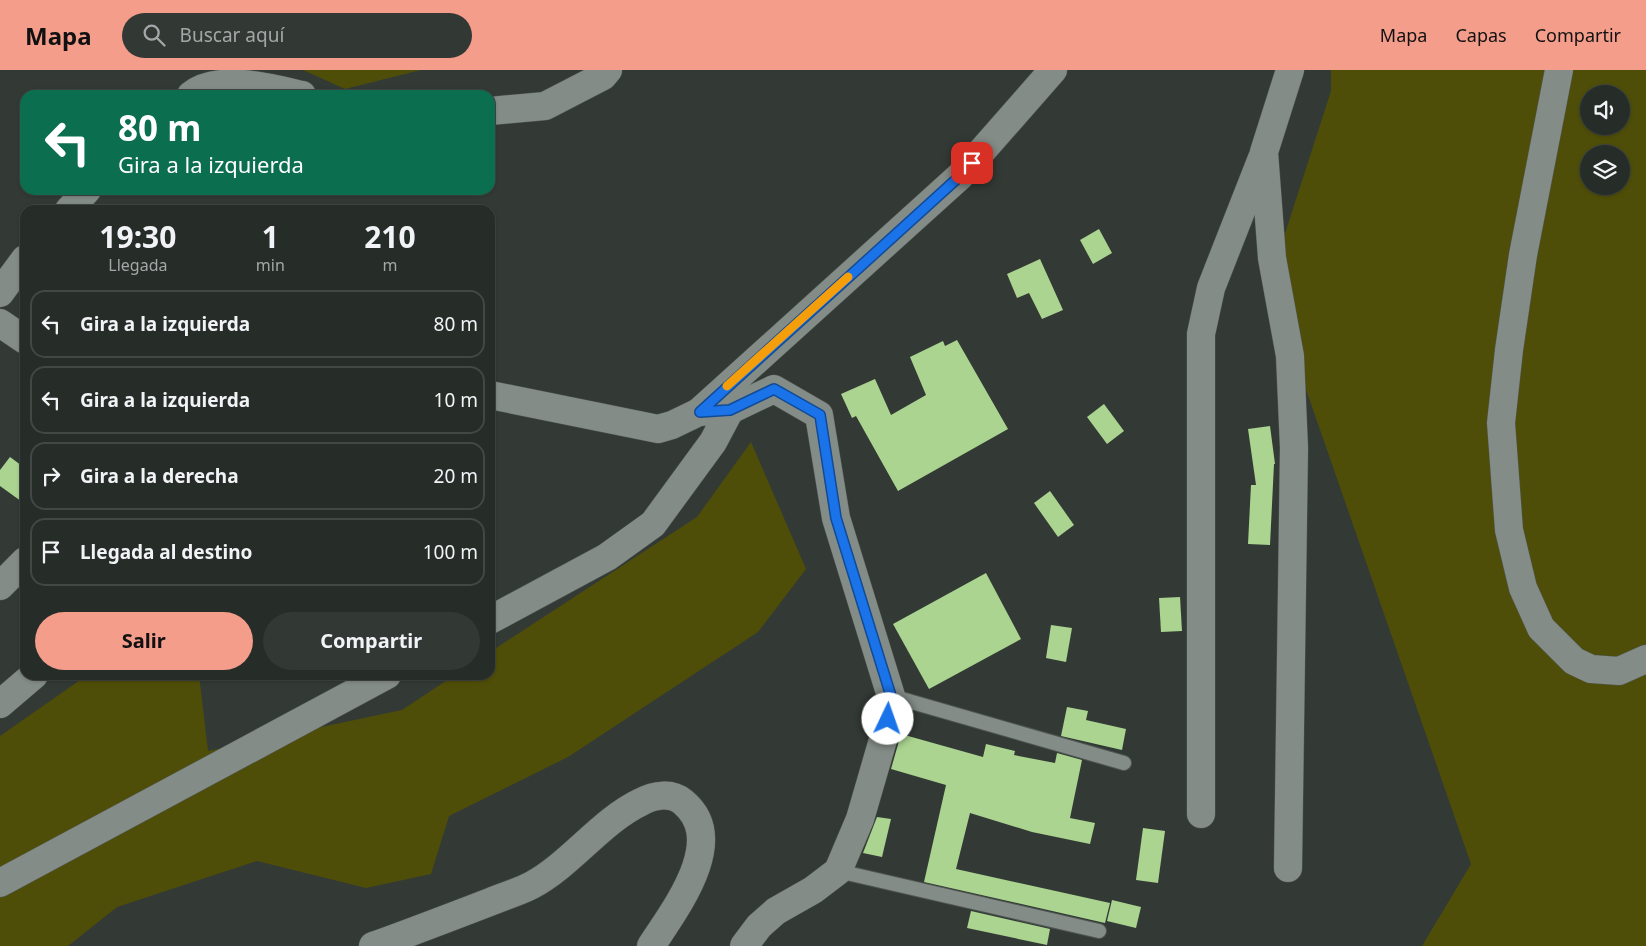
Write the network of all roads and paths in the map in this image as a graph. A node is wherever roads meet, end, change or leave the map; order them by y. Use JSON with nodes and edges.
{"nodes":[{"id":1,"x":608,"y":70,"type":"edge"},
{"id":2,"x":1053,"y":70,"type":"edge"},
{"id":3,"x":1290,"y":70,"type":"edge"},
{"id":4,"x":1559,"y":70,"type":"edge"},
{"id":5,"x":196,"y":90,"type":"edge"},
{"id":6,"x":282,"y":90,"type":"edge"},
{"id":7,"x":495,"y":110,"type":"edge"},
{"id":8,"x":1264,"y":152,"type":"junction"},
{"id":9,"x":82,"y":195,"type":"edge"},
{"id":10,"x":74,"y":205,"type":"edge"},
{"id":11,"x":20,"y":266,"type":"edge"},
{"id":12,"x":0,"y":293,"type":"edge"},
{"id":13,"x":0,"y":323,"type":"edge"},
{"id":14,"x":20,"y":337,"type":"edge"},
{"id":15,"x":495,"y":397,"type":"edge"},
{"id":16,"x":730,"y":410,"type":"junction"},
{"id":17,"x":700,"y":412,"type":"junction"},
{"id":18,"x":20,"y":566,"type":"edge"},
{"id":19,"x":0,"y":586,"type":"edge"},
{"id":20,"x":495,"y":617,"type":"edge"},
{"id":21,"x":1646,"y":659,"type":"edge"},
{"id":22,"x":28,"y":680,"type":"edge"},
{"id":23,"x":378,"y":680,"type":"edge"},
{"id":24,"x":891,"y":696,"type":"junction"},
{"id":25,"x":0,"y":704,"type":"edge"},
{"id":26,"x":1124,"y":763,"type":"dead end"},
{"id":27,"x":1201,"y":814,"type":"dead end"},
{"id":28,"x":1288,"y":868,"type":"dead end"},
{"id":29,"x":838,"y":871,"type":"junction"},
{"id":30,"x":0,"y":883,"type":"edge"},
{"id":31,"x":1099,"y":931,"type":"dead end"},
{"id":32,"x":749,"y":942,"type":"edge"},
{"id":33,"x":373,"y":946,"type":"edge"},
{"id":34,"x":651,"y":946,"type":"edge"}],
"edges":[{"from":1,"to":7,"type":"street"},
{"from":2,"to":17,"type":"street"},
{"from":3,"to":8,"type":"street"},
{"from":4,"to":21,"type":"street"},
{"from":5,"to":6,"type":"street"},
{"from":8,"to":27,"type":"street"},
{"from":8,"to":28,"type":"street"},
{"from":9,"to":10,"type":"street"},
{"from":11,"to":12,"type":"street"},
{"from":13,"to":14,"type":"street"},
{"from":15,"to":17,"type":"street"},
{"from":16,"to":17,"type":"street"},
{"from":16,"to":20,"type":"street"},
{"from":16,"to":24,"type":"street"},
{"from":18,"to":19,"type":"street"},
{"from":22,"to":25,"type":"street"},
{"from":23,"to":30,"type":"street"},
{"from":24,"to":26,"type":"lane"},
{"from":24,"to":29,"type":"street"},
{"from":29,"to":31,"type":"lane"},
{"from":29,"to":32,"type":"street"},
{"from":33,"to":34,"type":"street"}]}
